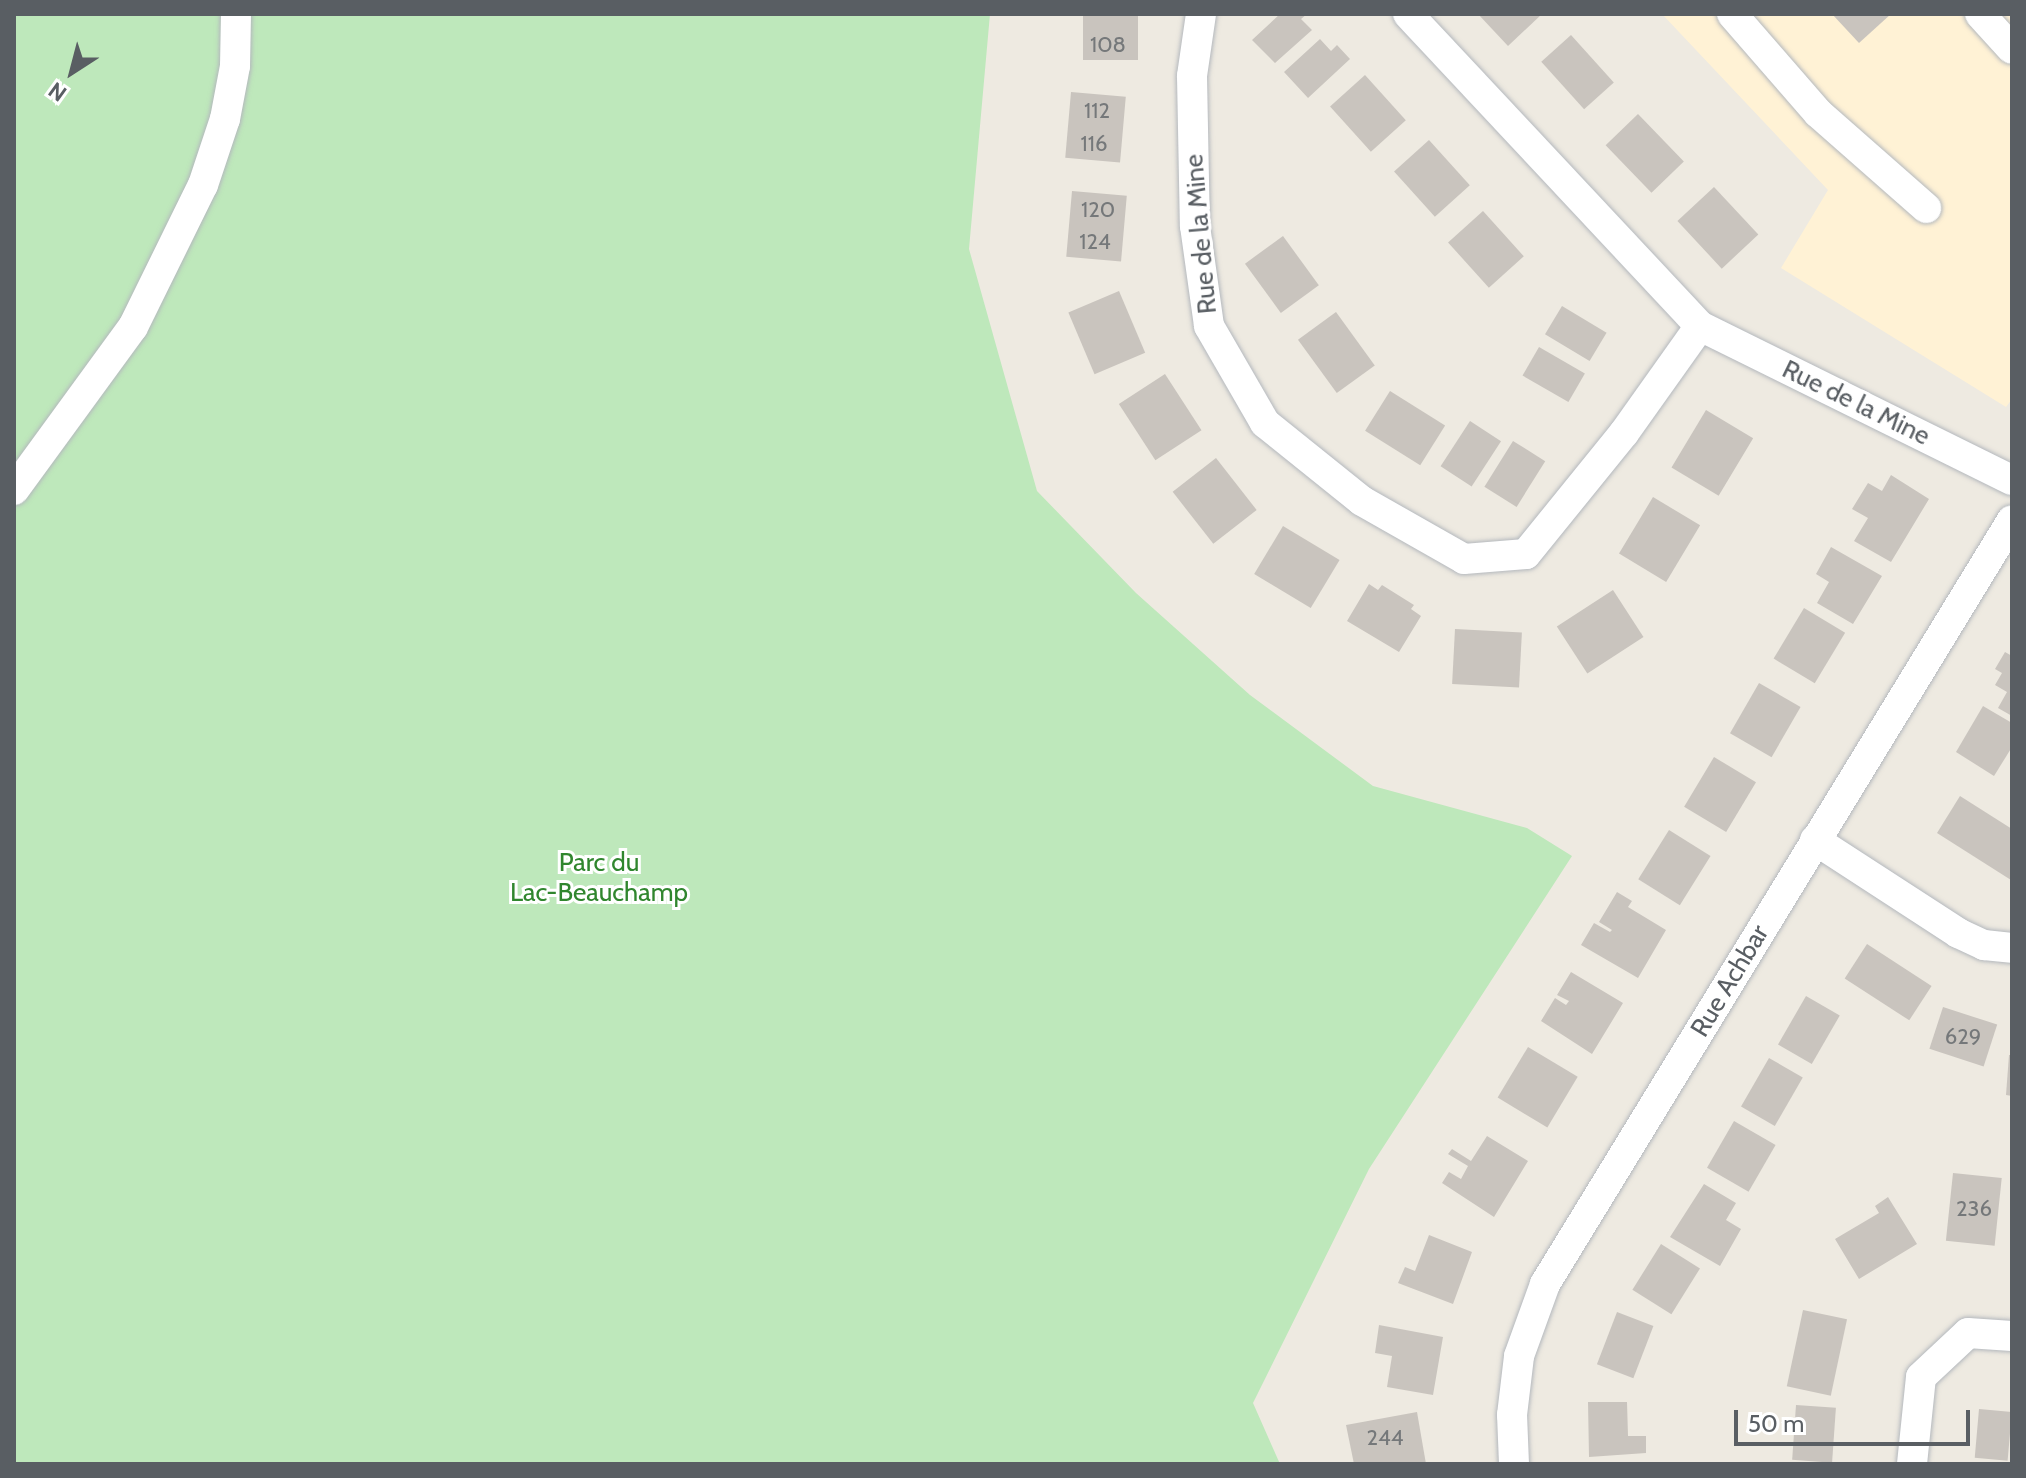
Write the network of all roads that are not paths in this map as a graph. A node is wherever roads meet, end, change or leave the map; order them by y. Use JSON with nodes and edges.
{"nodes":[{"id":1,"x":236,"y":14,"type":"edge"},
{"id":2,"x":1201,"y":14,"type":"edge"},
{"id":3,"x":1408,"y":14,"type":"edge"},
{"id":4,"x":1732,"y":14,"type":"edge"},
{"id":5,"x":1980,"y":14,"type":"edge"},
{"id":6,"x":2012,"y":49,"type":"edge"},
{"id":7,"x":1926,"y":208,"type":"dead end"},
{"id":8,"x":1700,"y":326,"type":"junction"},
{"id":9,"x":2012,"y":480,"type":"edge"},
{"id":10,"x":14,"y":490,"type":"edge"},
{"id":11,"x":2012,"y":520,"type":"edge"},
{"id":12,"x":1815,"y":840,"type":"junction"},
{"id":13,"x":2012,"y":948,"type":"edge"},
{"id":14,"x":2012,"y":1336,"type":"edge"},
{"id":15,"x":1514,"y":1464,"type":"edge"},
{"id":16,"x":1912,"y":1464,"type":"edge"}],
"edges":[{"from":1,"to":10,"type":"street"},
{"from":2,"to":8,"type":"street","name":"Rue de la Mine"},
{"from":3,"to":8,"type":"street","name":"Rue de la Mine"},
{"from":4,"to":7,"type":"street"},
{"from":5,"to":6,"type":"street"},
{"from":8,"to":9,"type":"street","name":"Rue de la Mine"},
{"from":11,"to":12,"type":"street","name":"Rue Achbar"},
{"from":12,"to":13,"type":"street"},
{"from":12,"to":15,"type":"street","name":"Rue Achbar"},
{"from":14,"to":16,"type":"street"}]}
